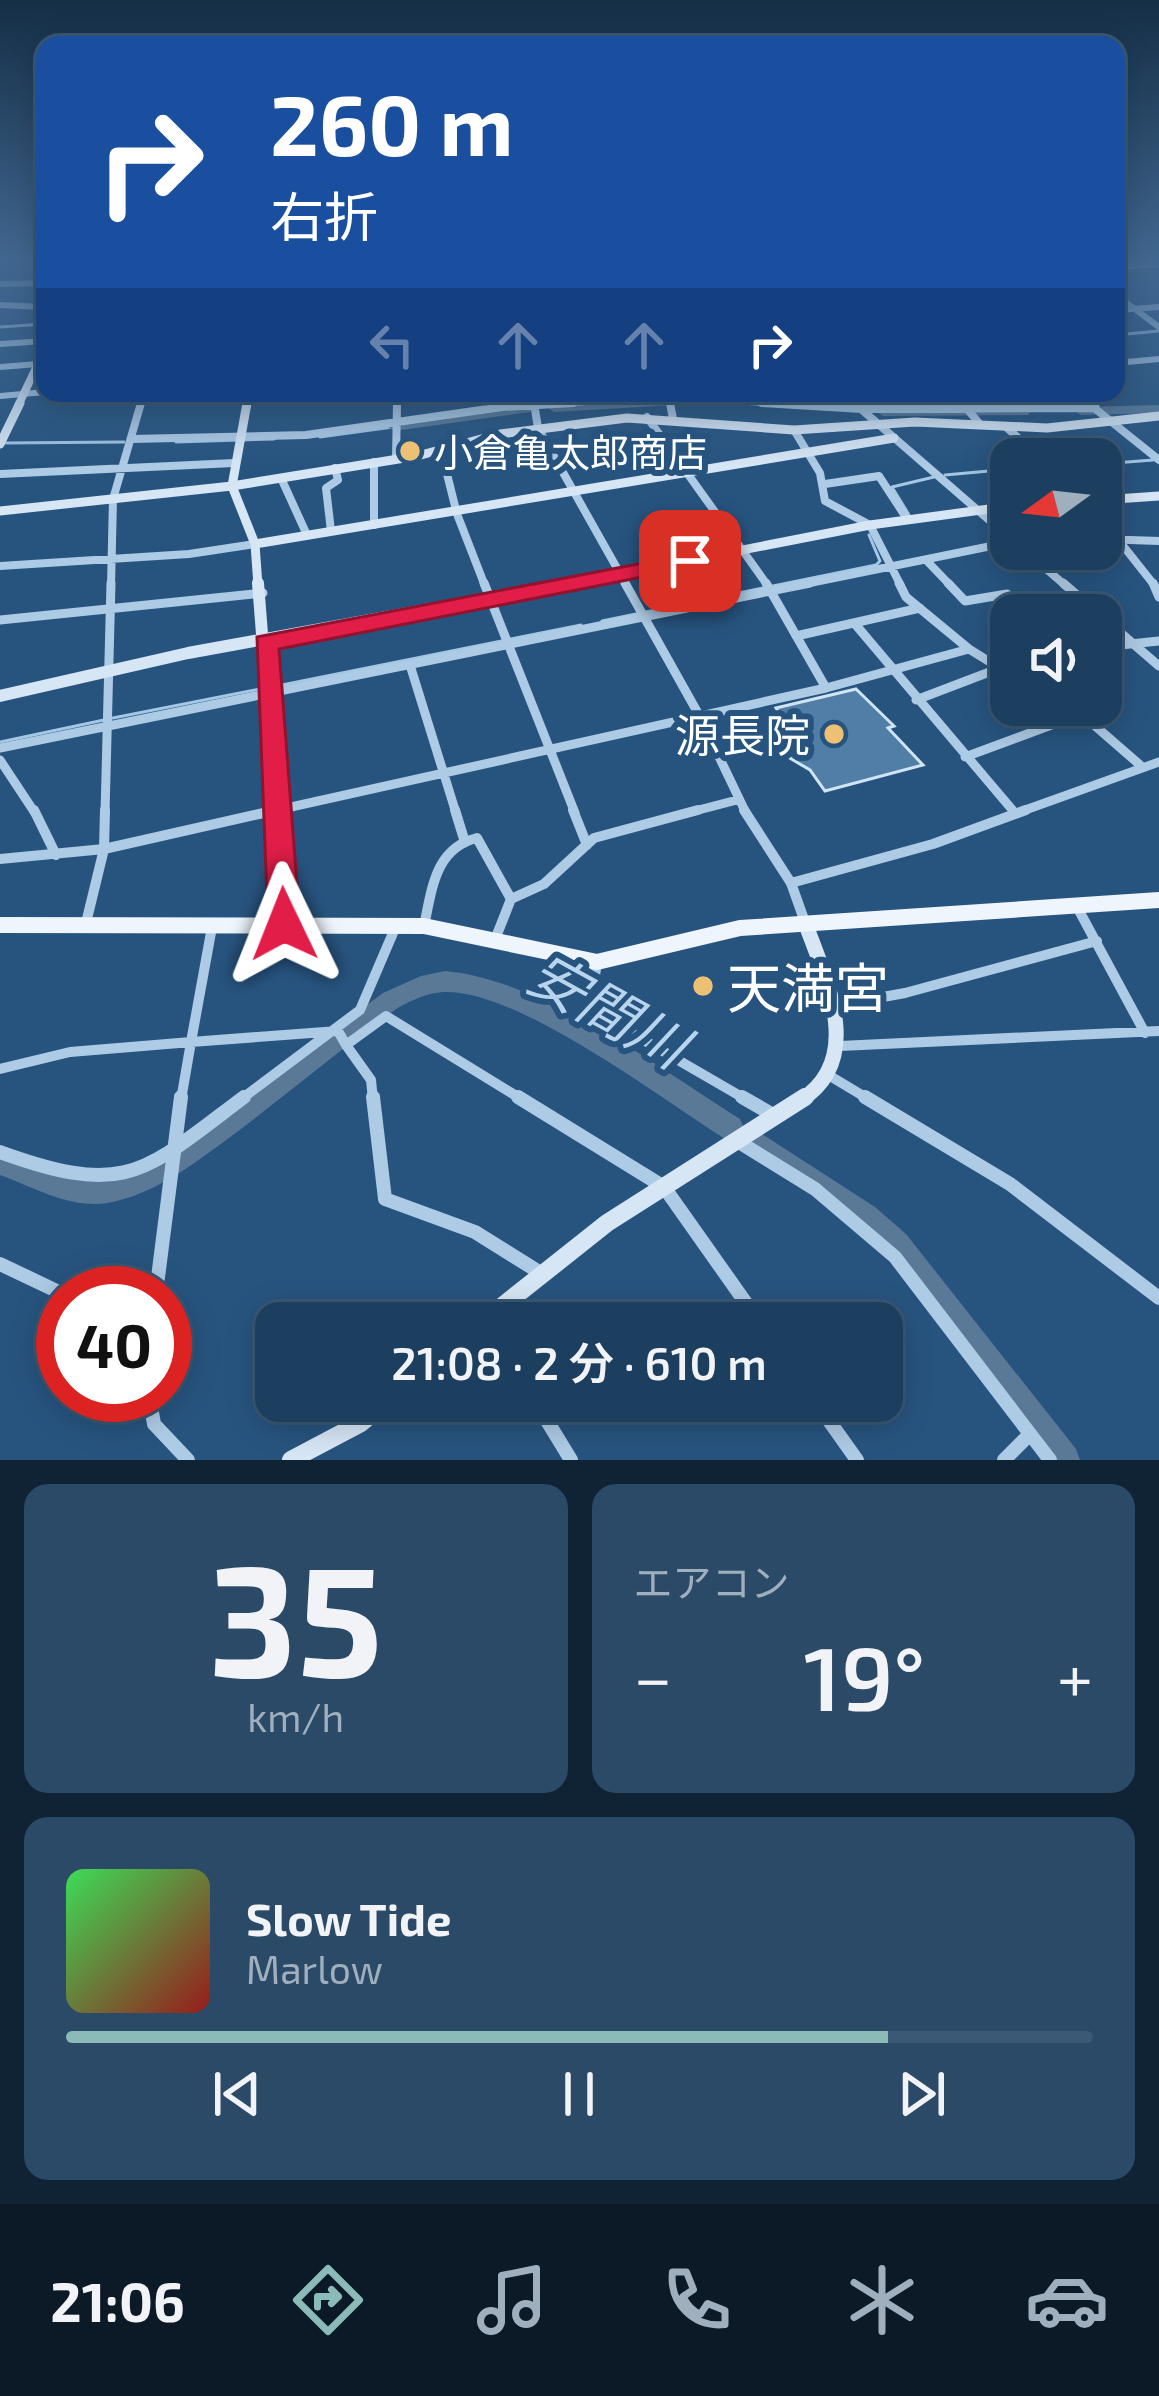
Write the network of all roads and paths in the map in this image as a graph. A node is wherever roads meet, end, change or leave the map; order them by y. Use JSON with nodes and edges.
{"nodes":[{"id":1,"x":0,"y":344,"type":"edge"},
{"id":2,"x":36,"y":345,"type":"edge"},
{"id":3,"x":1159,"y":358,"type":"edge"},
{"id":4,"x":1125,"y":361,"type":"edge"},
{"id":5,"x":36,"y":364,"type":"edge"},
{"id":6,"x":0,"y":367,"type":"edge"},
{"id":7,"x":36,"y":369,"type":"edge"},
{"id":8,"x":36,"y":393,"type":"edge"},
{"id":9,"x":25,"y":394,"type":"junction"},
{"id":10,"x":0,"y":396,"type":"edge"},
{"id":11,"x":141,"y":402,"type":"edge"},
{"id":12,"x":247,"y":402,"type":"edge"},
{"id":13,"x":398,"y":402,"type":"edge"},
{"id":14,"x":489,"y":402,"type":"edge"},
{"id":15,"x":534,"y":402,"type":"edge"},
{"id":16,"x":631,"y":402,"type":"edge"},
{"id":17,"x":670,"y":402,"type":"edge"},
{"id":18,"x":705,"y":402,"type":"edge"},
{"id":19,"x":854,"y":402,"type":"edge"},
{"id":20,"x":962,"y":402,"type":"edge"},
{"id":21,"x":1088,"y":402,"type":"edge"},
{"id":22,"x":502,"y":407,"type":"junction"},
{"id":23,"x":535,"y":407,"type":"junction"},
{"id":24,"x":1099,"y":410,"type":"junction"},
{"id":25,"x":864,"y":411,"type":"junction"},
{"id":26,"x":972,"y":414,"type":"junction"},
{"id":27,"x":1159,"y":416,"type":"edge"},
{"id":28,"x":647,"y":417,"type":"junction"},
{"id":29,"x":673,"y":419,"type":"junction"},
{"id":30,"x":1113,"y":422,"type":"junction"},
{"id":31,"x":878,"y":423,"type":"junction"},
{"id":32,"x":399,"y":426,"type":"junction"},
{"id":33,"x":1005,"y":426,"type":"junction"},
{"id":34,"x":538,"y":428,"type":"junction"},
{"id":35,"x":794,"y":430,"type":"junction"},
{"id":36,"x":894,"y":438,"type":"junction"},
{"id":37,"x":1018,"y":438,"type":"edge"},
{"id":38,"x":239,"y":440,"type":"junction"},
{"id":39,"x":130,"y":441,"type":"junction"},
{"id":40,"x":1,"y":442,"type":"edge"},
{"id":41,"x":441,"y":450,"type":"junction"},
{"id":42,"x":811,"y":453,"type":"junction"},
{"id":43,"x":396,"y":459,"type":"junction"},
{"id":44,"x":1159,"y":460,"type":"edge"},
{"id":45,"x":374,"y":462,"type":"junction"},
{"id":46,"x":234,"y":463,"type":"junction"},
{"id":47,"x":122,"y":468,"type":"junction"},
{"id":48,"x":335,"y":468,"type":"junction"},
{"id":49,"x":0,"y":474,"type":"edge"},
{"id":50,"x":687,"y":474,"type":"junction"},
{"id":51,"x":281,"y":478,"type":"junction"},
{"id":52,"x":825,"y":484,"type":"junction"},
{"id":53,"x":232,"y":486,"type":"junction"},
{"id":54,"x":575,"y":494,"type":"junction"},
{"id":55,"x":1159,"y":496,"type":"edge"},
{"id":56,"x":1122,"y":499,"type":"edge"},
{"id":57,"x":113,"y":500,"type":"junction"},
{"id":58,"x":990,"y":508,"type":"edge"},
{"id":59,"x":977,"y":509,"type":"junction"},
{"id":60,"x":0,"y":511,"type":"edge"},
{"id":61,"x":457,"y":514,"type":"junction"},
{"id":62,"x":907,"y":519,"type":"junction"},
{"id":63,"x":990,"y":521,"type":"edge"},
{"id":64,"x":374,"y":525,"type":"junction"},
{"id":65,"x":870,"y":525,"type":"junction"},
{"id":66,"x":332,"y":531,"type":"junction"},
{"id":67,"x":307,"y":535,"type":"junction"},
{"id":68,"x":1122,"y":540,"type":"edge"},
{"id":69,"x":1159,"y":541,"type":"edge"},
{"id":70,"x":1122,"y":542,"type":"edge"},
{"id":71,"x":255,"y":544,"type":"junction"},
{"id":72,"x":990,"y":545,"type":"edge"},
{"id":73,"x":743,"y":550,"type":"junction"},
{"id":74,"x":112,"y":558,"type":"junction"},
{"id":75,"x":926,"y":560,"type":"junction"},
{"id":76,"x":0,"y":566,"type":"edge"},
{"id":77,"x":890,"y":567,"type":"junction"},
{"id":78,"x":1047,"y":570,"type":"edge"},
{"id":79,"x":620,"y":574,"type":"junction"},
{"id":80,"x":770,"y":588,"type":"junction"},
{"id":81,"x":262,"y":593,"type":"junction"},
{"id":82,"x":1075,"y":594,"type":"edge"},
{"id":83,"x":990,"y":597,"type":"edge"},
{"id":84,"x":1159,"y":597,"type":"edge"},
{"id":85,"x":490,"y":599,"type":"junction"},
{"id":86,"x":920,"y":608,"type":"junction"},
{"id":87,"x":111,"y":611,"type":"junction"},
{"id":88,"x":642,"y":614,"type":"junction"},
{"id":89,"x":0,"y":620,"type":"edge"},
{"id":90,"x":856,"y":624,"type":"junction"},
{"id":91,"x":1122,"y":635,"type":"edge"},
{"id":92,"x":796,"y":636,"type":"junction"},
{"id":93,"x":507,"y":641,"type":"junction"},
{"id":94,"x":1159,"y":641,"type":"edge"},
{"id":95,"x":266,"y":643,"type":"junction"},
{"id":96,"x":1133,"y":644,"type":"junction"},
{"id":97,"x":1122,"y":645,"type":"edge"},
{"id":98,"x":968,"y":649,"type":"junction"},
{"id":99,"x":990,"y":662,"type":"edge"},
{"id":100,"x":410,"y":664,"type":"junction"},
{"id":101,"x":1159,"y":667,"type":"edge"},
{"id":102,"x":109,"y":671,"type":"junction"},
{"id":103,"x":892,"y":672,"type":"junction"},
{"id":104,"x":990,"y":677,"type":"edge"},
{"id":105,"x":826,"y":688,"type":"junction"},
{"id":106,"x":269,"y":693,"type":"junction"},
{"id":107,"x":0,"y":696,"type":"edge"},
{"id":108,"x":916,"y":700,"type":"junction"},
{"id":109,"x":699,"y":715,"type":"junction"},
{"id":110,"x":107,"y":722,"type":"junction"},
{"id":111,"x":1046,"y":726,"type":"edge"},
{"id":112,"x":1099,"y":726,"type":"edge"},
{"id":113,"x":0,"y":748,"type":"edge"},
{"id":114,"x":552,"y":749,"type":"junction"},
{"id":115,"x":964,"y":757,"type":"junction"},
{"id":116,"x":0,"y":760,"type":"edge"},
{"id":117,"x":1150,"y":763,"type":"edge"},
{"id":118,"x":441,"y":775,"type":"junction"},
{"id":119,"x":1159,"y":778,"type":"edge"},
{"id":120,"x":737,"y":800,"type":"junction"},
{"id":121,"x":278,"y":811,"type":"junction"},
{"id":122,"x":1015,"y":813,"type":"junction"},
{"id":123,"x":464,"y":839,"type":"junction"},
{"id":124,"x":587,"y":845,"type":"junction"},
{"id":125,"x":104,"y":849,"type":"junction"},
{"id":126,"x":56,"y":855,"type":"junction"},
{"id":127,"x":0,"y":860,"type":"edge"},
{"id":128,"x":791,"y":883,"type":"junction"},
{"id":129,"x":511,"y":898,"type":"junction"},
{"id":130,"x":1159,"y":900,"type":"edge"},
{"id":131,"x":1076,"y":904,"type":"junction"},
{"id":132,"x":86,"y":923,"type":"junction"},
{"id":133,"x":213,"y":924,"type":"junction"},
{"id":134,"x":284,"y":924,"type":"junction"},
{"id":135,"x":0,"y":925,"type":"edge"},
{"id":136,"x":806,"y":925,"type":"junction"},
{"id":137,"x":396,"y":926,"type":"junction"},
{"id":138,"x":424,"y":926,"type":"junction"},
{"id":139,"x":496,"y":938,"type":"junction"},
{"id":140,"x":1096,"y":941,"type":"junction"},
{"id":141,"x":597,"y":962,"type":"junction"},
{"id":142,"x":833,"y":1006,"type":"junction"},
{"id":143,"x":1152,"y":1032,"type":"edge"},
{"id":144,"x":341,"y":1036,"type":"junction"},
{"id":145,"x":191,"y":1042,"type":"junction"},
{"id":146,"x":840,"y":1046,"type":"junction"},
{"id":147,"x":0,"y":1069,"type":"edge"},
{"id":148,"x":830,"y":1076,"type":"junction"},
{"id":149,"x":775,"y":1116,"type":"junction"},
{"id":150,"x":736,"y":1140,"type":"junction"},
{"id":151,"x":0,"y":1152,"type":"edge"},
{"id":152,"x":171,"y":1160,"type":"junction"},
{"id":153,"x":664,"y":1187,"type":"junction"},
{"id":154,"x":0,"y":1264,"type":"edge"},
{"id":155,"x":159,"y":1266,"type":"edge"},
{"id":156,"x":539,"y":1273,"type":"junction"},
{"id":157,"x":36,"y":1281,"type":"edge"},
{"id":158,"x":1159,"y":1298,"type":"edge"},
{"id":159,"x":507,"y":1302,"type":"edge"},
{"id":160,"x":745,"y":1302,"type":"edge"},
{"id":161,"x":154,"y":1422,"type":"edge"},
{"id":162,"x":362,"y":1422,"type":"edge"},
{"id":163,"x":548,"y":1422,"type":"edge"},
{"id":164,"x":830,"y":1422,"type":"edge"},
{"id":165,"x":1030,"y":1434,"type":"junction"},
{"id":166,"x":188,"y":1460,"type":"edge"},
{"id":167,"x":291,"y":1460,"type":"edge"},
{"id":168,"x":571,"y":1460,"type":"edge"},
{"id":169,"x":856,"y":1460,"type":"edge"},
{"id":170,"x":1004,"y":1460,"type":"edge"},
{"id":171,"x":1051,"y":1460,"type":"edge"}],
"edges":[{"from":1,"to":2,"type":"street"},
{"from":3,"to":4,"type":"street"},
{"from":5,"to":6,"type":"street"},
{"from":7,"to":9,"type":"street"},
{"from":8,"to":9,"type":"street"},
{"from":9,"to":10,"type":"street"},
{"from":9,"to":40,"type":"street"},
{"from":11,"to":39,"type":"street"},
{"from":12,"to":38,"type":"street"},
{"from":13,"to":32,"type":"street"},
{"from":14,"to":22,"type":"street"},
{"from":15,"to":23,"type":"street"},
{"from":16,"to":23,"type":"street"},
{"from":17,"to":29,"type":"street"},
{"from":18,"to":25,"type":"street"},
{"from":19,"to":25,"type":"street"},
{"from":20,"to":26,"type":"street"},
{"from":21,"to":24,"type":"street"},
{"from":22,"to":23,"type":"street"},
{"from":22,"to":32,"type":"street"},
{"from":23,"to":34,"type":"street"},
{"from":24,"to":26,"type":"street"},
{"from":24,"to":30,"type":"street"},
{"from":25,"to":26,"type":"street"},
{"from":25,"to":31,"type":"street"},
{"from":26,"to":31,"type":"street"},
{"from":26,"to":33,"type":"street"},
{"from":27,"to":30,"type":"street"},
{"from":28,"to":29,"type":"street"},
{"from":28,"to":34,"type":"street"},
{"from":28,"to":50,"type":"street"},
{"from":29,"to":35,"type":"street"},
{"from":30,"to":33,"type":"street"},
{"from":30,"to":44,"type":"street"},
{"from":31,"to":35,"type":"street"},
{"from":31,"to":36,"type":"street"},
{"from":32,"to":38,"type":"street"},
{"from":32,"to":43,"type":"street"},
{"from":33,"to":37,"type":"street"},
{"from":34,"to":41,"type":"street"},
{"from":34,"to":54,"type":"street"},
{"from":35,"to":42,"type":"street"},
{"from":36,"to":42,"type":"street"},
{"from":36,"to":59,"type":"street"},
{"from":38,"to":39,"type":"street"},
{"from":38,"to":46,"type":"street"},
{"from":39,"to":47,"type":"street"},
{"from":41,"to":43,"type":"street"},
{"from":41,"to":61,"type":"street"},
{"from":42,"to":50,"type":"street"},
{"from":42,"to":52,"type":"street"},
{"from":43,"to":45,"type":"street"},
{"from":45,"to":48,"type":"street"},
{"from":45,"to":64,"type":"street"},
{"from":46,"to":47,"type":"street"},
{"from":46,"to":53,"type":"street"},
{"from":47,"to":49,"type":"street"},
{"from":47,"to":57,"type":"street"},
{"from":48,"to":51,"type":"street"},
{"from":48,"to":66,"type":"street"},
{"from":50,"to":54,"type":"street"},
{"from":50,"to":73,"type":"street"},
{"from":51,"to":53,"type":"street"},
{"from":51,"to":67,"type":"street"},
{"from":52,"to":62,"type":"street"},
{"from":52,"to":65,"type":"street"},
{"from":53,"to":57,"type":"street"},
{"from":53,"to":71,"type":"street"},
{"from":54,"to":61,"type":"street"},
{"from":54,"to":79,"type":"street"},
{"from":55,"to":56,"type":"street"},
{"from":57,"to":60,"type":"street"},
{"from":57,"to":74,"type":"street"},
{"from":58,"to":59,"type":"street"},
{"from":59,"to":62,"type":"street"},
{"from":59,"to":63,"type":"street"},
{"from":61,"to":64,"type":"street"},
{"from":61,"to":85,"type":"street"},
{"from":62,"to":65,"type":"street"},
{"from":64,"to":66,"type":"street"},
{"from":65,"to":73,"type":"street"},
{"from":65,"to":77,"type":"street"},
{"from":66,"to":67,"type":"street"},
{"from":67,"to":71,"type":"street"},
{"from":68,"to":69,"type":"street"},
{"from":70,"to":84,"type":"street"},
{"from":71,"to":74,"type":"street"},
{"from":71,"to":81,"type":"street"},
{"from":72,"to":75,"type":"street"},
{"from":73,"to":79,"type":"street"},
{"from":73,"to":80,"type":"street"},
{"from":74,"to":76,"type":"street"},
{"from":74,"to":87,"type":"street"},
{"from":75,"to":77,"type":"street"},
{"from":75,"to":83,"type":"street"},
{"from":77,"to":80,"type":"street"},
{"from":77,"to":86,"type":"street"},
{"from":78,"to":82,"type":"street"},
{"from":79,"to":85,"type":"street"},
{"from":79,"to":88,"type":"street"},
{"from":80,"to":88,"type":"street"},
{"from":80,"to":92,"type":"street"},
{"from":81,"to":87,"type":"street"},
{"from":81,"to":95,"type":"street"},
{"from":85,"to":93,"type":"street"},
{"from":85,"to":95,"type":"street"},
{"from":86,"to":90,"type":"street"},
{"from":86,"to":98,"type":"street"},
{"from":87,"to":89,"type":"street"},
{"from":87,"to":102,"type":"street"},
{"from":88,"to":93,"type":"street"},
{"from":88,"to":109,"type":"street"},
{"from":90,"to":92,"type":"street"},
{"from":90,"to":103,"type":"street"},
{"from":91,"to":96,"type":"street"},
{"from":92,"to":105,"type":"street"},
{"from":93,"to":100,"type":"street"},
{"from":93,"to":114,"type":"street"},
{"from":94,"to":96,"type":"street"},
{"from":95,"to":102,"type":"street"},
{"from":95,"to":106,"type":"street"},
{"from":96,"to":97,"type":"street"},
{"from":96,"to":101,"type":"street"},
{"from":98,"to":99,"type":"street"},
{"from":98,"to":103,"type":"street"},
{"from":100,"to":106,"type":"street"},
{"from":100,"to":118,"type":"street"},
{"from":102,"to":107,"type":"street"},
{"from":102,"to":110,"type":"street"},
{"from":103,"to":105,"type":"street"},
{"from":103,"to":108,"type":"street"},
{"from":104,"to":108,"type":"street"},
{"from":105,"to":109,"type":"street"},
{"from":106,"to":110,"type":"street"},
{"from":106,"to":121,"type":"street"},
{"from":108,"to":115,"type":"street"},
{"from":109,"to":114,"type":"street"},
{"from":109,"to":120,"type":"street"},
{"from":110,"to":113,"type":"street"},
{"from":110,"to":125,"type":"street"},
{"from":111,"to":115,"type":"street"},
{"from":112,"to":117,"type":"street"},
{"from":114,"to":118,"type":"street"},
{"from":114,"to":124,"type":"street"},
{"from":115,"to":122,"type":"street"},
{"from":116,"to":126,"type":"street"},
{"from":117,"to":119,"type":"street"},
{"from":117,"to":122,"type":"street"},
{"from":118,"to":121,"type":"street"},
{"from":118,"to":123,"type":"street"},
{"from":120,"to":124,"type":"street"},
{"from":120,"to":128,"type":"street"},
{"from":121,"to":125,"type":"street"},
{"from":121,"to":134,"type":"street"},
{"from":122,"to":128,"type":"street"},
{"from":123,"to":129,"type":"street"},
{"from":123,"to":138,"type":"street"},
{"from":124,"to":129,"type":"street"},
{"from":125,"to":126,"type":"street"},
{"from":125,"to":132,"type":"street"},
{"from":126,"to":127,"type":"street"},
{"from":128,"to":136,"type":"street"},
{"from":129,"to":139,"type":"street"},
{"from":130,"to":131,"type":"main road"},
{"from":131,"to":136,"type":"main road"},
{"from":131,"to":140,"type":"street"},
{"from":132,"to":133,"type":"main road"},
{"from":132,"to":135,"type":"main road"},
{"from":133,"to":134,"type":"main road"},
{"from":133,"to":145,"type":"street"},
{"from":134,"to":137,"type":"main road"},
{"from":136,"to":141,"type":"main road"},
{"from":136,"to":142,"type":"street"},
{"from":137,"to":138,"type":"main road"},
{"from":137,"to":144,"type":"street"},
{"from":138,"to":139,"type":"main road"},
{"from":139,"to":141,"type":"main road"},
{"from":140,"to":142,"type":"street"},
{"from":140,"to":143,"type":"street"},
{"from":141,"to":149,"type":"street"},
{"from":142,"to":146,"type":"street"},
{"from":143,"to":146,"type":"street"},
{"from":144,"to":145,"type":"street"},
{"from":144,"to":152,"type":"street"},
{"from":144,"to":153,"type":"street"},
{"from":144,"to":156,"type":"street"},
{"from":145,"to":147,"type":"street"},
{"from":145,"to":152,"type":"street"},
{"from":146,"to":148,"type":"street"},
{"from":148,"to":149,"type":"street"},
{"from":148,"to":158,"type":"street"},
{"from":149,"to":150,"type":"street"},
{"from":150,"to":153,"type":"street"},
{"from":150,"to":165,"type":"street"},
{"from":151,"to":152,"type":"street"},
{"from":152,"to":155,"type":"street"},
{"from":153,"to":156,"type":"street"},
{"from":153,"to":160,"type":"street"},
{"from":154,"to":157,"type":"street"},
{"from":156,"to":159,"type":"street"},
{"from":161,"to":166,"type":"street"},
{"from":162,"to":167,"type":"street"},
{"from":163,"to":168,"type":"street"},
{"from":164,"to":169,"type":"street"},
{"from":165,"to":170,"type":"street"},
{"from":165,"to":171,"type":"street"}]}
